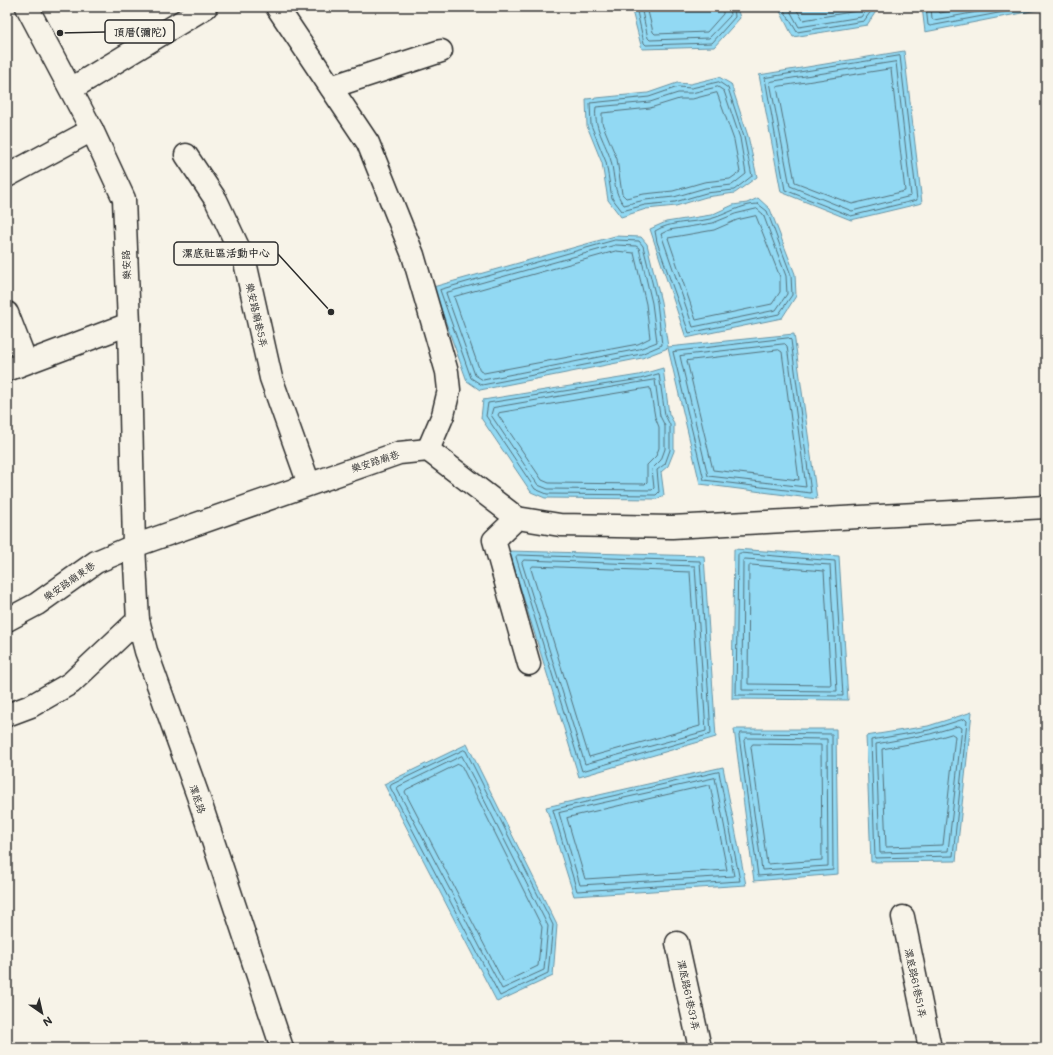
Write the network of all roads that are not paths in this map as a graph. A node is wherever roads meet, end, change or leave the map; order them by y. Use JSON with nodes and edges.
{"nodes":[{"id":1,"x":27,"y":7,"type":"edge"},
{"id":2,"x":206,"y":7,"type":"edge"},
{"id":3,"x":277,"y":7,"type":"edge"},
{"id":4,"x":441,"y":52,"type":"dead end"},
{"id":5,"x":331,"y":87,"type":"junction"},
{"id":6,"x":71,"y":89,"type":"junction"},
{"id":7,"x":92,"y":130,"type":"junction"},
{"id":8,"x":186,"y":155,"type":"dead end"},
{"id":9,"x":7,"y":176,"type":"edge"},
{"id":10,"x":7,"y":313,"type":"edge"},
{"id":11,"x":129,"y":324,"type":"junction"},
{"id":12,"x":16,"y":366,"type":"edge"},
{"id":13,"x":428,"y":450,"type":"junction"},
{"id":14,"x":309,"y":484,"type":"junction"},
{"id":15,"x":1046,"y":507,"type":"edge"},
{"id":16,"x":516,"y":518,"type":"junction"},
{"id":17,"x":134,"y":546,"type":"junction"},
{"id":18,"x":7,"y":620,"type":"edge"},
{"id":19,"x":138,"y":620,"type":"junction"},
{"id":20,"x":529,"y":664,"type":"dead end"},
{"id":21,"x":7,"y":715,"type":"edge"},
{"id":22,"x":903,"y":918,"type":"dead end"},
{"id":23,"x":677,"y":943,"type":"dead end"},
{"id":24,"x":282,"y":1048,"type":"edge"},
{"id":25,"x":700,"y":1048,"type":"edge"},
{"id":26,"x":930,"y":1048,"type":"edge"}],
"edges":[{"from":1,"to":6,"type":"street","name":"樂安路"},
{"from":2,"to":6,"type":"street"},
{"from":3,"to":5,"type":"street"},
{"from":4,"to":5,"type":"street"},
{"from":5,"to":13,"type":"street"},
{"from":6,"to":7,"type":"street","name":"樂安路"},
{"from":7,"to":9,"type":"street"},
{"from":7,"to":11,"type":"street","name":"樂安路"},
{"from":8,"to":14,"type":"street","name":"樂安路廟巷5弄"},
{"from":10,"to":12,"type":"street"},
{"from":11,"to":12,"type":"street"},
{"from":11,"to":17,"type":"street","name":"樂安路"},
{"from":13,"to":14,"type":"street","name":"樂安路廟巷"},
{"from":13,"to":16,"type":"street"},
{"from":14,"to":17,"type":"street","name":"樂安路廟巷"},
{"from":15,"to":16,"type":"street"},
{"from":16,"to":20,"type":"street"},
{"from":17,"to":18,"type":"street","name":"樂安路廟東巷"},
{"from":17,"to":19,"type":"street","name":"漯底路"},
{"from":19,"to":21,"type":"street"},
{"from":19,"to":24,"type":"street","name":"漯底路"},
{"from":22,"to":26,"type":"street","name":"漯底路61巷51弄"},
{"from":23,"to":25,"type":"street","name":"漯底路61巷37弄"}]}
